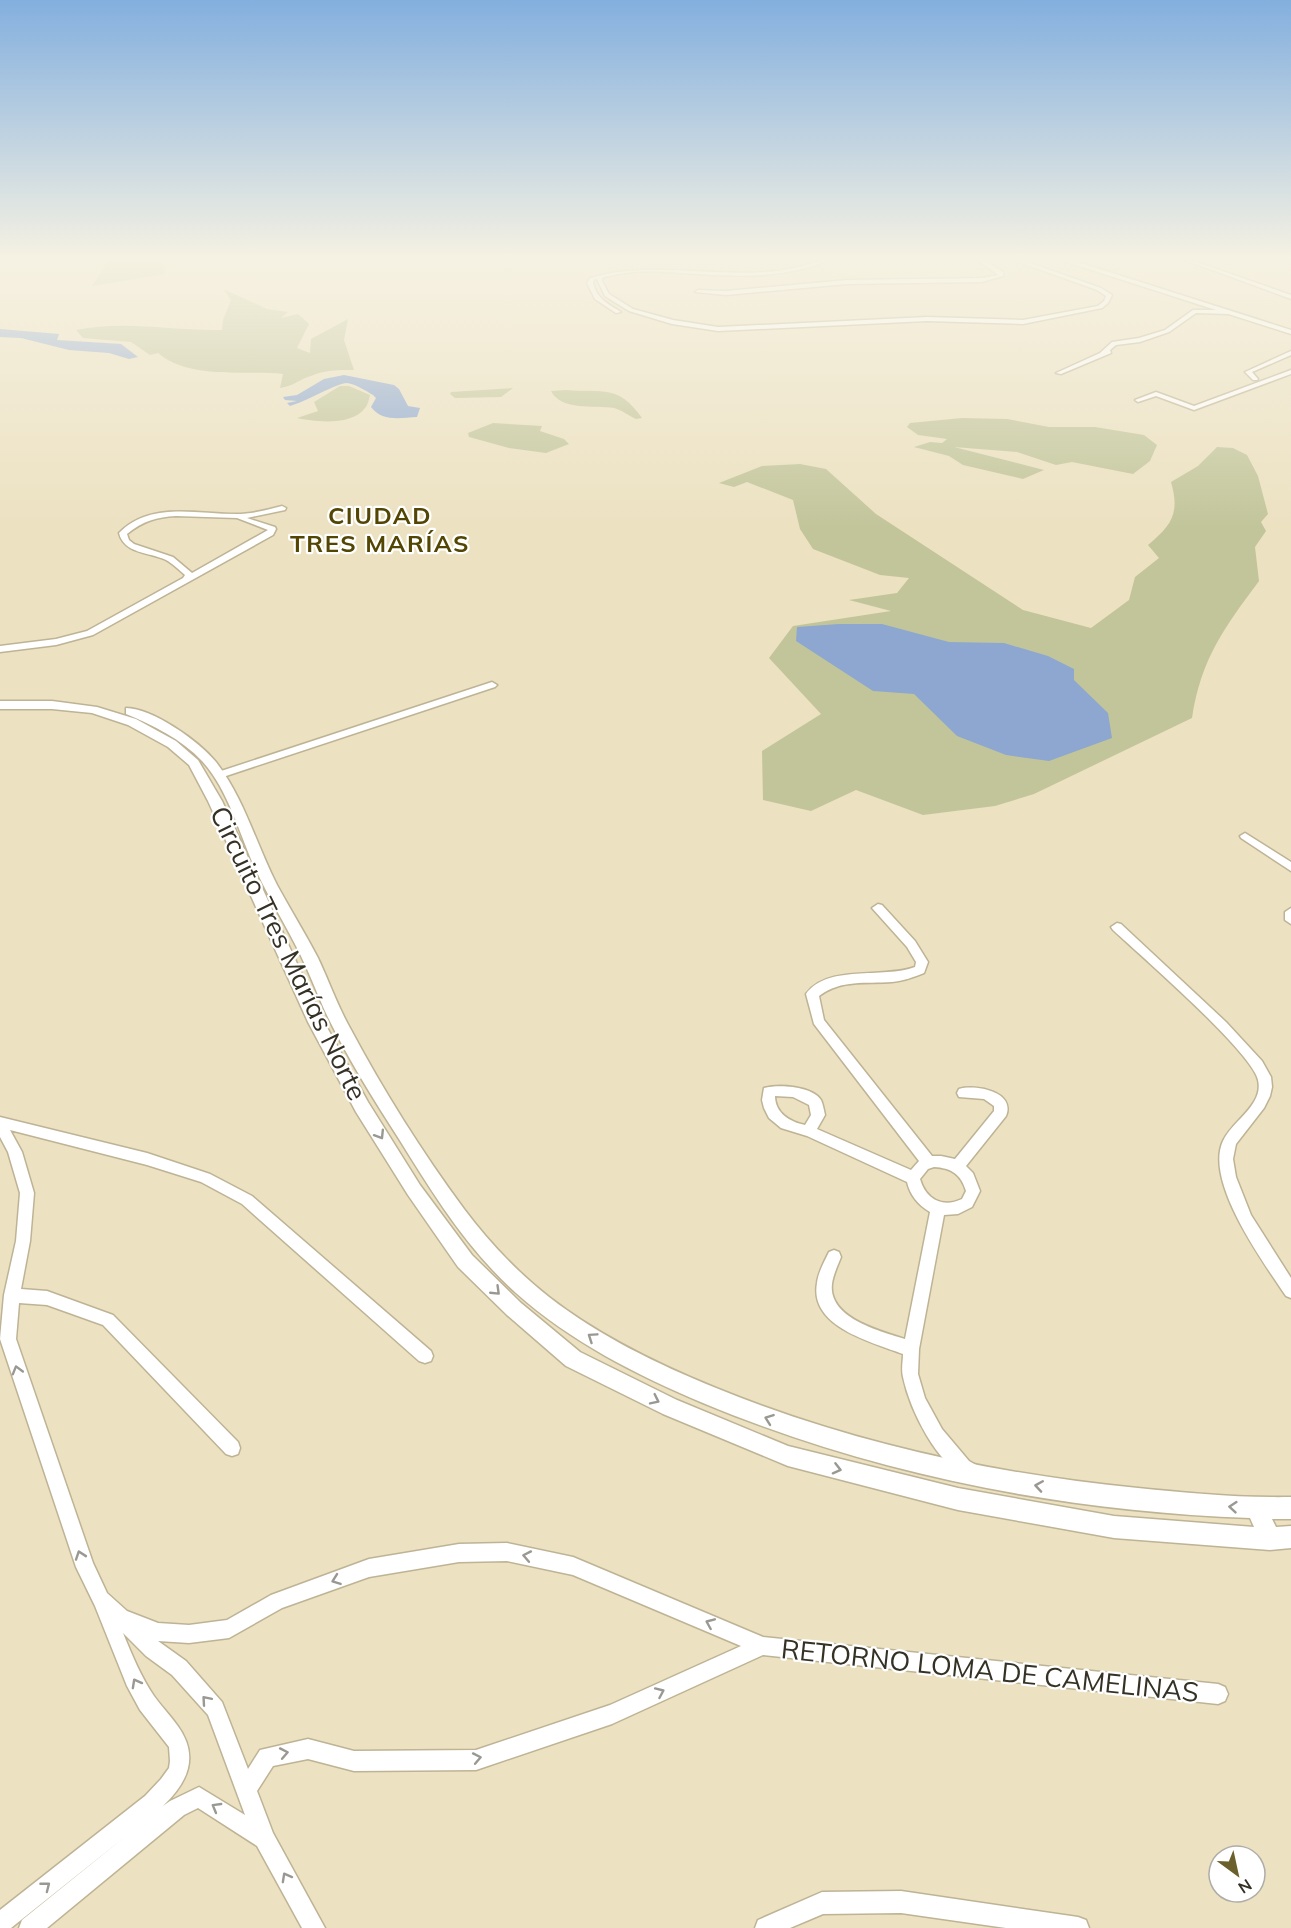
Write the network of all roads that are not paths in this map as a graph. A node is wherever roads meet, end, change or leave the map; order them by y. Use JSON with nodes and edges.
{"nodes":[{"id":1,"x":1129,"y":348,"type":"edge"},
{"id":2,"x":1291,"y":353,"type":"edge"},
{"id":3,"x":1291,"y":366,"type":"edge"},
{"id":4,"x":1291,"y":372,"type":"edge"},
{"id":5,"x":1059,"y":373,"type":"dead end"},
{"id":6,"x":1255,"y":382,"type":"junction"},
{"id":7,"x":1138,"y":400,"type":"dead end"},
{"id":8,"x":282,"y":508,"type":"dead end"},
{"id":9,"x":234,"y":516,"type":"junction"},
{"id":10,"x":186,"y":580,"type":"junction"},
{"id":11,"x":0,"y":649,"type":"edge"},
{"id":12,"x":492,"y":685,"type":"dead end"},
{"id":13,"x":0,"y":696,"type":"edge"},
{"id":14,"x":0,"y":705,"type":"edge"},
{"id":15,"x":167,"y":733,"type":"junction"},
{"id":16,"x":219,"y":775,"type":"junction"},
{"id":17,"x":1245,"y":836,"type":"dead end"},
{"id":18,"x":1291,"y":867,"type":"edge"},
{"id":19,"x":878,"y":908,"type":"dead end"},
{"id":20,"x":1291,"y":912,"type":"edge"},
{"id":21,"x":1291,"y":920,"type":"edge"},
{"id":22,"x":1117,"y":927,"type":"dead end"},
{"id":23,"x":336,"y":1017,"type":"junction"},
{"id":24,"x":316,"y":1022,"type":"junction"},
{"id":25,"x":964,"y":1093,"type":"dead end"},
{"id":26,"x":0,"y":1123,"type":"edge"},
{"id":27,"x":809,"y":1131,"type":"dead end"},
{"id":28,"x":929,"y":1163,"type":"junction"},
{"id":29,"x":958,"y":1166,"type":"junction"},
{"id":30,"x":913,"y":1178,"type":"junction"},
{"id":31,"x":938,"y":1209,"type":"junction"},
{"id":32,"x":834,"y":1257,"type":"dead end"},
{"id":33,"x":1291,"y":1291,"type":"edge"},
{"id":34,"x":12,"y":1295,"type":"junction"},
{"id":35,"x":911,"y":1349,"type":"junction"},
{"id":36,"x":425,"y":1356,"type":"dead end"},
{"id":37,"x":232,"y":1448,"type":"dead end"},
{"id":38,"x":981,"y":1477,"type":"junction"},
{"id":39,"x":1291,"y":1508,"type":"edge"},
{"id":40,"x":1257,"y":1509,"type":"junction"},
{"id":41,"x":1280,"y":1538,"type":"edge"},
{"id":42,"x":101,"y":1599,"type":"junction"},
{"id":43,"x":120,"y":1618,"type":"junction"},
{"id":44,"x":763,"y":1646,"type":"junction"},
{"id":45,"x":1218,"y":1694,"type":"dead end"},
{"id":46,"x":245,"y":1791,"type":"junction"},
{"id":47,"x":265,"y":1839,"type":"junction"},
{"id":48,"x":0,"y":1923,"type":"edge"},
{"id":49,"x":30,"y":1928,"type":"edge"},
{"id":50,"x":314,"y":1928,"type":"edge"},
{"id":51,"x":766,"y":1928,"type":"edge"},
{"id":52,"x":1078,"y":1928,"type":"edge"}],
"edges":[{"from":1,"to":5,"type":"street"},
{"from":2,"to":6,"type":"street"},
{"from":3,"to":6,"type":"street"},
{"from":4,"to":6,"type":"street"},
{"from":6,"to":7,"type":"street"},
{"from":8,"to":9,"type":"street"},
{"from":9,"to":10,"type":"street"},
{"from":9,"to":10,"type":"street"},
{"from":10,"to":11,"type":"street"},
{"from":12,"to":16,"type":"street"},
{"from":13,"to":15,"type":"street","name":"Circuito Tres Marías Norte"},
{"from":14,"to":15,"type":"street","name":"Circuito Tres Marías Norte"},
{"from":15,"to":16,"type":"street","name":"Circuito Tres Marías Norte"},
{"from":15,"to":24,"type":"street","name":"Circuito Tres Marías Norte"},
{"from":16,"to":23,"type":"street","name":"Circuito Tres Marías Norte"},
{"from":17,"to":18,"type":"street"},
{"from":19,"to":28,"type":"street"},
{"from":20,"to":21,"type":"street"},
{"from":22,"to":33,"type":"street"},
{"from":23,"to":24,"type":"street"},
{"from":38,"to":23,"type":"street","name":"Circuito Tres Marías Norte","one_way":true},
{"from":24,"to":41,"type":"street","name":"Circuito Tres Marías Norte","one_way":true},
{"from":25,"to":29,"type":"street"},
{"from":26,"to":34,"type":"street"},
{"from":26,"to":36,"type":"street"},
{"from":27,"to":30,"type":"street"},
{"from":28,"to":29,"type":"street"},
{"from":28,"to":30,"type":"street"},
{"from":29,"to":31,"type":"street"},
{"from":30,"to":31,"type":"street"},
{"from":31,"to":35,"type":"street"},
{"from":32,"to":35,"type":"street"},
{"from":34,"to":37,"type":"street"},
{"from":42,"to":34,"type":"street","one_way":true},
{"from":35,"to":38,"type":"street"},
{"from":40,"to":38,"type":"street","name":"Circuito Tres Marías Norte","one_way":true},
{"from":39,"to":40,"type":"street","name":"Circuito Tres Marías Norte"},
{"from":40,"to":41,"type":"street"},
{"from":42,"to":43,"type":"street"},
{"from":48,"to":42,"type":"street","one_way":true},
{"from":44,"to":43,"type":"street","one_way":true},
{"from":46,"to":43,"type":"street","one_way":true},
{"from":44,"to":45,"type":"street","name":"RETORNO LOMA DE CAMELINAS"},
{"from":46,"to":44,"type":"street","one_way":true},
{"from":46,"to":47,"type":"street"},
{"from":47,"to":49,"type":"street","one_way":true},
{"from":50,"to":47,"type":"street","one_way":true},
{"from":51,"to":52,"type":"street"}]}
